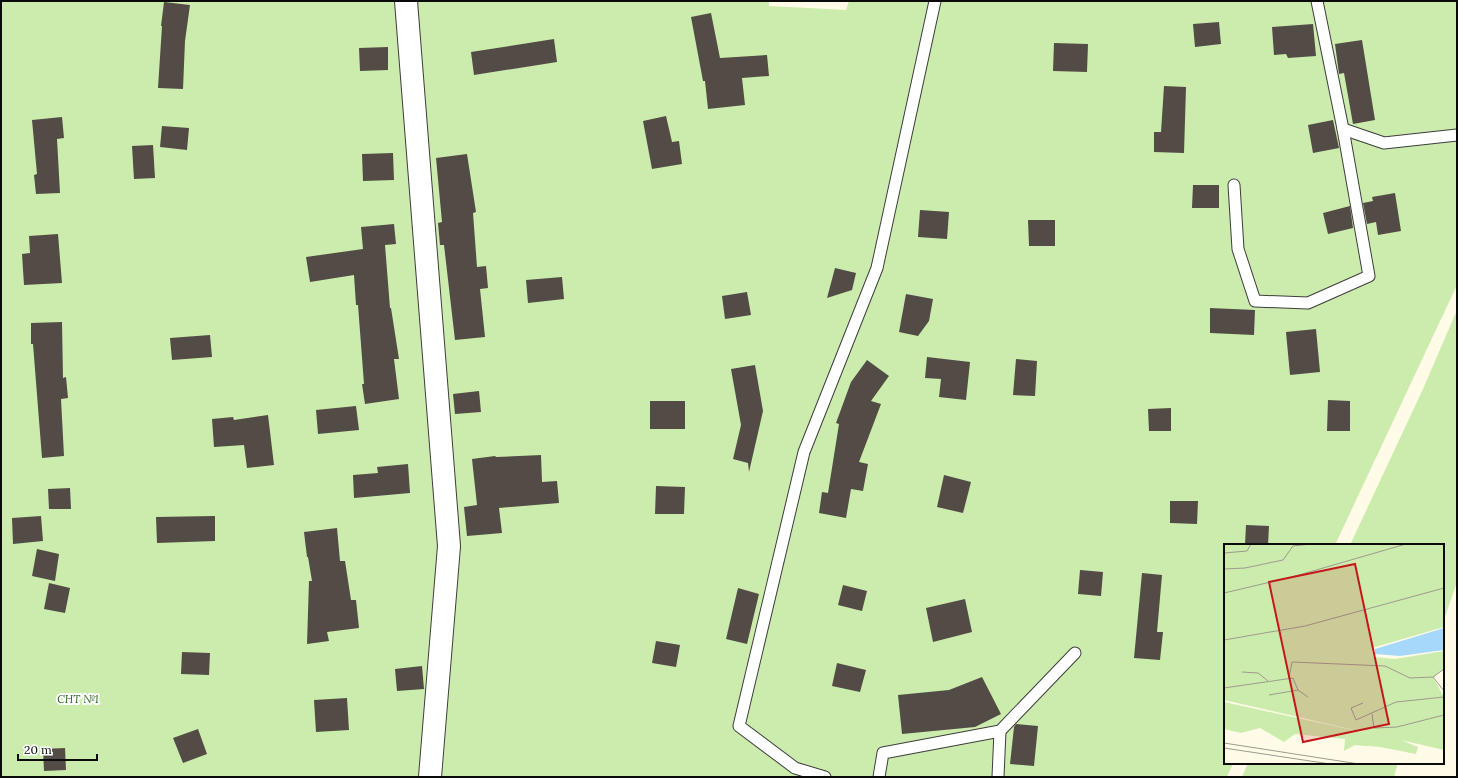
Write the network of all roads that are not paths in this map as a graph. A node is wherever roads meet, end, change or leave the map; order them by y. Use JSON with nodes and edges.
{"nodes":[{"id":1,"x":406,"y":1,"type":"edge"},
{"id":2,"x":935,"y":1,"type":"edge"},
{"id":3,"x":1317,"y":1,"type":"edge"},
{"id":4,"x":1343,"y":129,"type":"junction"},
{"id":5,"x":1457,"y":135,"type":"edge"},
{"id":6,"x":1234,"y":185,"type":"dead end"},
{"id":7,"x":1075,"y":653,"type":"dead end"},
{"id":8,"x":1000,"y":732,"type":"junction"},
{"id":9,"x":430,"y":777,"type":"edge"},
{"id":10,"x":825,"y":777,"type":"edge"},
{"id":11,"x":879,"y":777,"type":"edge"},
{"id":12,"x":998,"y":777,"type":"edge"}],
"edges":[{"from":1,"to":9,"type":"street"},
{"from":2,"to":10,"type":"lane"},
{"from":3,"to":4,"type":"lane"},
{"from":4,"to":5,"type":"lane"},
{"from":4,"to":6,"type":"lane"},
{"from":7,"to":8,"type":"lane"},
{"from":8,"to":11,"type":"lane"},
{"from":8,"to":12,"type":"lane"}]}
